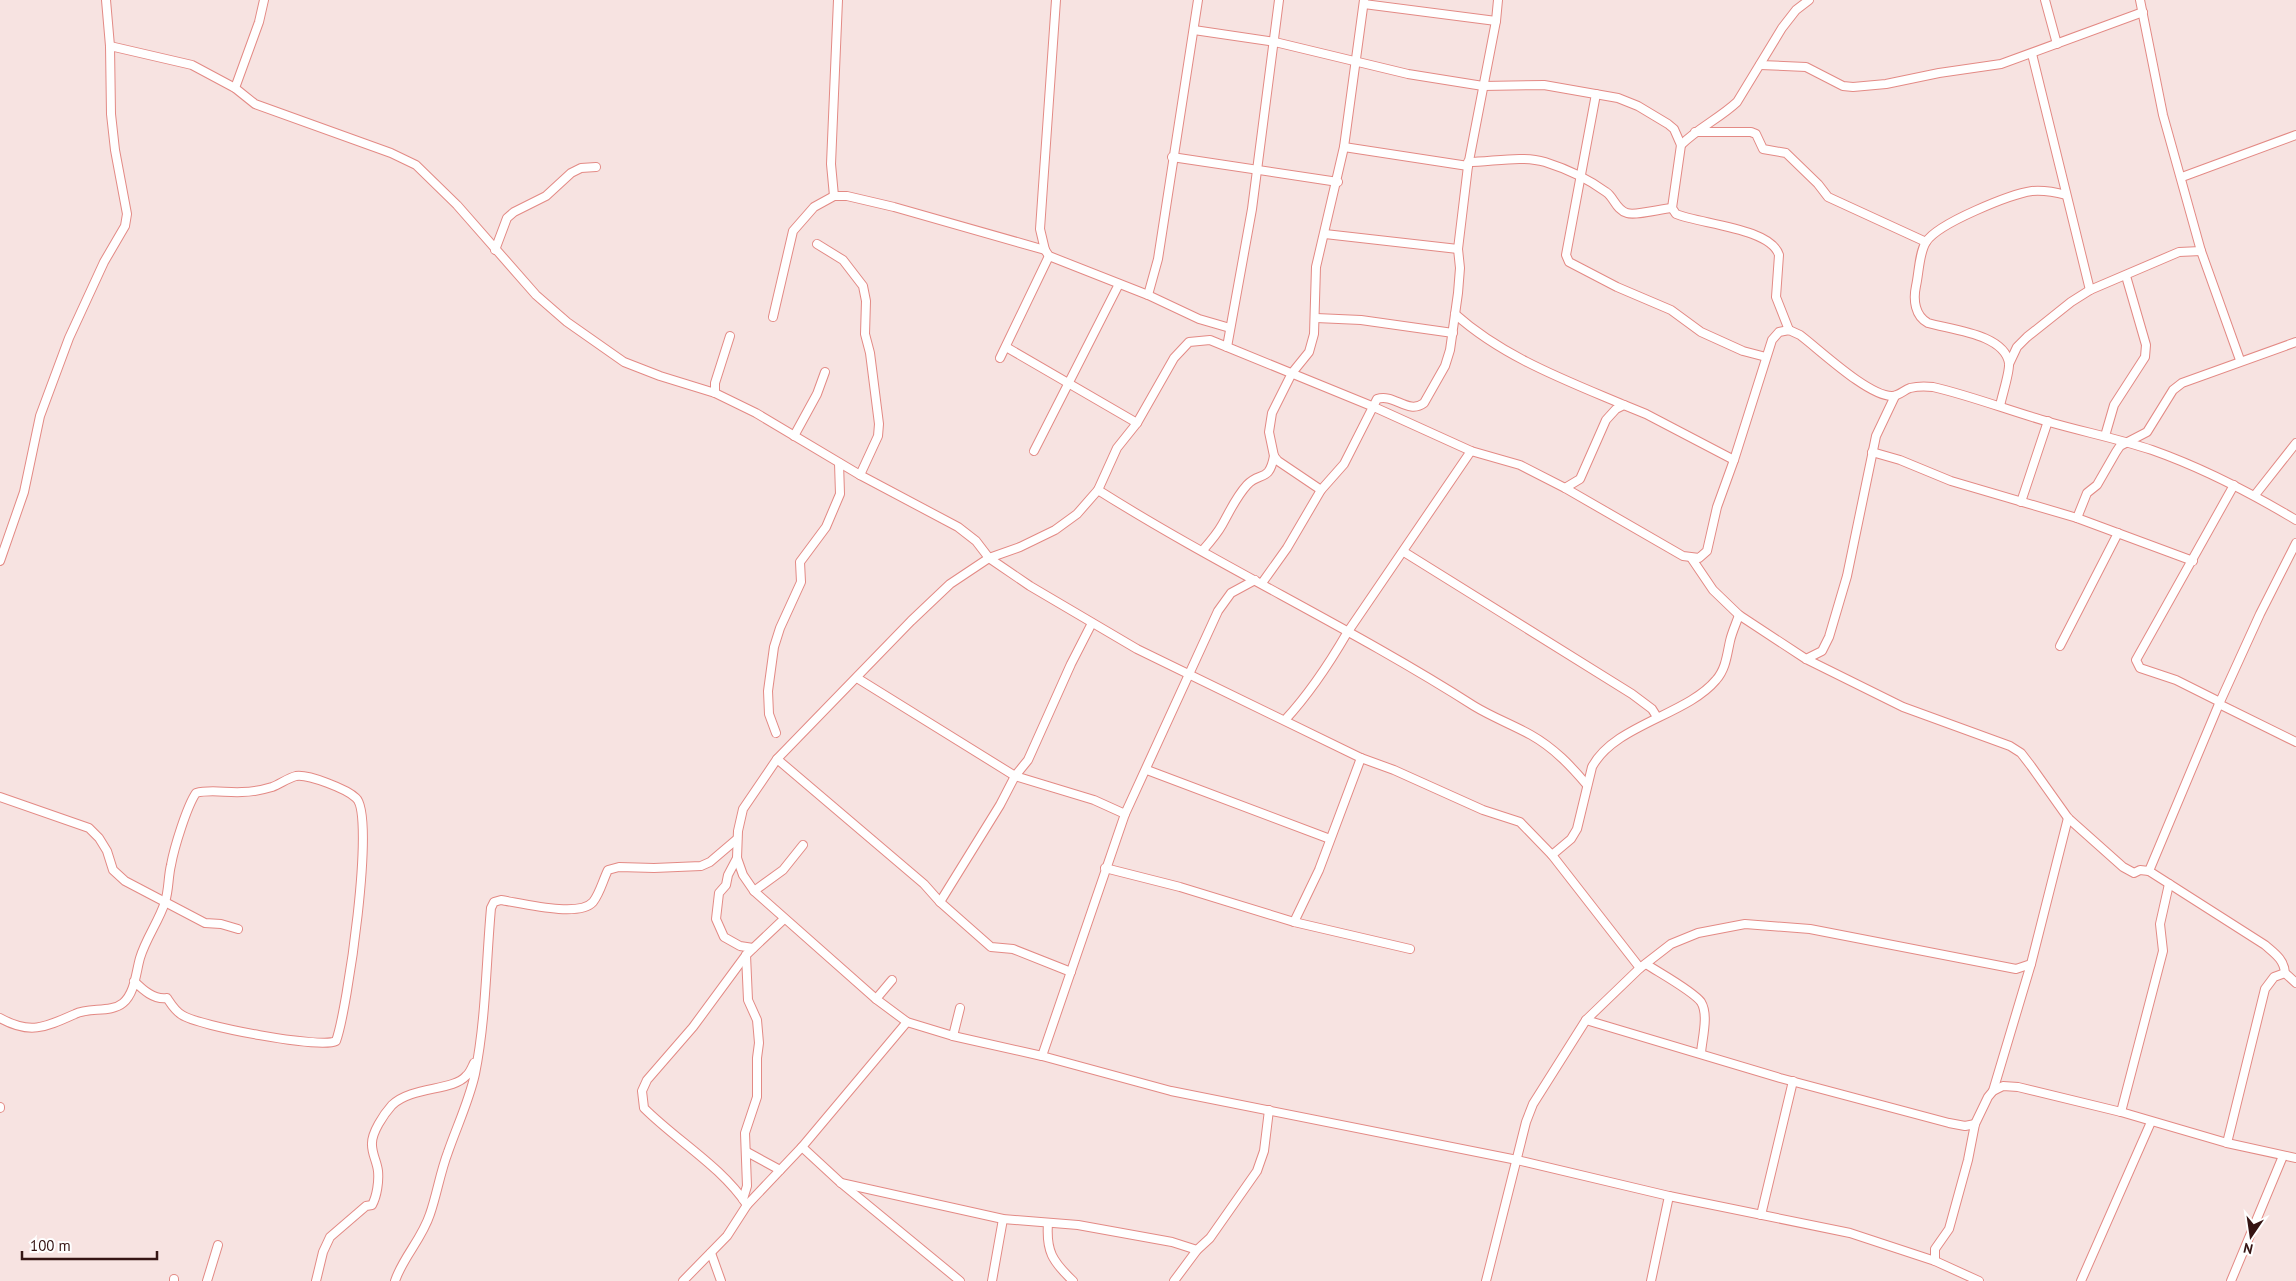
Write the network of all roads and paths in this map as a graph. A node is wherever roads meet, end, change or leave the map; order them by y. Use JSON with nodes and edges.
{"nodes":[{"id":1,"x":106,"y":0,"type":"edge"},
{"id":2,"x":264,"y":0,"type":"edge"},
{"id":3,"x":838,"y":0,"type":"edge"},
{"id":4,"x":1056,"y":0,"type":"edge"},
{"id":5,"x":1198,"y":0,"type":"edge"},
{"id":6,"x":1279,"y":0,"type":"edge"},
{"id":7,"x":1498,"y":0,"type":"edge"},
{"id":8,"x":1809,"y":0,"type":"edge"},
{"id":9,"x":2045,"y":0,"type":"edge"},
{"id":10,"x":2140,"y":0,"type":"edge"},
{"id":11,"x":1364,"y":2,"type":"edge"},
{"id":12,"x":2143,"y":12,"type":"junction"},
{"id":13,"x":1496,"y":21,"type":"junction"},
{"id":14,"x":1194,"y":30,"type":"junction"},
{"id":15,"x":1275,"y":42,"type":"junction"},
{"id":16,"x":2057,"y":44,"type":"junction"},
{"id":17,"x":110,"y":46,"type":"junction"},
{"id":18,"x":2032,"y":54,"type":"junction"},
{"id":19,"x":1356,"y":63,"type":"junction"},
{"id":20,"x":1760,"y":65,"type":"junction"},
{"id":21,"x":1483,"y":86,"type":"junction"},
{"id":22,"x":235,"y":88,"type":"junction"},
{"id":23,"x":1596,"y":94,"type":"junction"},
{"id":24,"x":1695,"y":132,"type":"junction"},
{"id":25,"x":2296,"y":135,"type":"edge"},
{"id":26,"x":1681,"y":145,"type":"junction"},
{"id":27,"x":1344,"y":147,"type":"junction"},
{"id":28,"x":1172,"y":157,"type":"junction"},
{"id":29,"x":1468,"y":164,"type":"junction"},
{"id":30,"x":596,"y":168,"type":"dead end"},
{"id":31,"x":1257,"y":171,"type":"junction"},
{"id":32,"x":1580,"y":175,"type":"junction"},
{"id":33,"x":2182,"y":177,"type":"junction"},
{"id":34,"x":1338,"y":182,"type":"junction"},
{"id":35,"x":2066,"y":195,"type":"junction"},
{"id":36,"x":834,"y":196,"type":"junction"},
{"id":37,"x":1672,"y":208,"type":"junction"},
{"id":38,"x":1325,"y":234,"type":"junction"},
{"id":39,"x":1926,"y":242,"type":"junction"},
{"id":40,"x":817,"y":244,"type":"dead end"},
{"id":41,"x":1458,"y":249,"type":"junction"},
{"id":42,"x":495,"y":250,"type":"junction"},
{"id":43,"x":2201,"y":250,"type":"junction"},
{"id":44,"x":1047,"y":253,"type":"junction"},
{"id":45,"x":2126,"y":276,"type":"junction"},
{"id":46,"x":1119,"y":284,"type":"junction"},
{"id":47,"x":2090,"y":290,"type":"junction"},
{"id":48,"x":1148,"y":295,"type":"junction"},
{"id":49,"x":1455,"y":314,"type":"junction"},
{"id":50,"x":773,"y":317,"type":"dead end"},
{"id":51,"x":1316,"y":318,"type":"junction"},
{"id":52,"x":1230,"y":328,"type":"junction"},
{"id":53,"x":1789,"y":330,"type":"junction"},
{"id":54,"x":1453,"y":333,"type":"junction"},
{"id":55,"x":730,"y":336,"type":"dead end"},
{"id":56,"x":2296,"y":342,"type":"edge"},
{"id":57,"x":1006,"y":347,"type":"junction"},
{"id":58,"x":1227,"y":347,"type":"junction"},
{"id":59,"x":1766,"y":357,"type":"junction"},
{"id":60,"x":1000,"y":358,"type":"dead end"},
{"id":61,"x":2240,"y":360,"type":"junction"},
{"id":62,"x":2009,"y":364,"type":"junction"},
{"id":63,"x":826,"y":372,"type":"dead end"},
{"id":64,"x":1292,"y":373,"type":"junction"},
{"id":65,"x":1068,"y":384,"type":"junction"},
{"id":66,"x":715,"y":393,"type":"junction"},
{"id":67,"x":1895,"y":396,"type":"junction"},
{"id":68,"x":1624,"y":404,"type":"junction"},
{"id":69,"x":2000,"y":406,"type":"junction"},
{"id":70,"x":1374,"y":407,"type":"junction"},
{"id":71,"x":2048,"y":421,"type":"junction"},
{"id":72,"x":1137,"y":423,"type":"junction"},
{"id":73,"x":794,"y":436,"type":"junction"},
{"id":74,"x":2104,"y":436,"type":"junction"},
{"id":75,"x":2128,"y":442,"type":"junction"},
{"id":76,"x":2296,"y":443,"type":"edge"},
{"id":77,"x":1034,"y":451,"type":"dead end"},
{"id":78,"x":1471,"y":451,"type":"junction"},
{"id":79,"x":1872,"y":452,"type":"junction"},
{"id":80,"x":1274,"y":456,"type":"junction"},
{"id":81,"x":1734,"y":460,"type":"junction"},
{"id":82,"x":839,"y":463,"type":"junction"},
{"id":83,"x":860,"y":476,"type":"junction"},
{"id":84,"x":2234,"y":485,"type":"junction"},
{"id":85,"x":1565,"y":488,"type":"junction"},
{"id":86,"x":1098,"y":490,"type":"junction"},
{"id":87,"x":1321,"y":490,"type":"junction"},
{"id":88,"x":2255,"y":495,"type":"junction"},
{"id":89,"x":2021,"y":502,"type":"junction"},
{"id":90,"x":2077,"y":518,"type":"junction"},
{"id":91,"x":2296,"y":520,"type":"edge"},
{"id":92,"x":2118,"y":534,"type":"junction"},
{"id":93,"x":2296,"y":543,"type":"edge"},
{"id":94,"x":1203,"y":550,"type":"junction"},
{"id":95,"x":1404,"y":552,"type":"junction"},
{"id":96,"x":990,"y":558,"type":"junction"},
{"id":97,"x":1692,"y":558,"type":"junction"},
{"id":98,"x":0,"y":561,"type":"edge"},
{"id":99,"x":2193,"y":562,"type":"junction"},
{"id":100,"x":1254,"y":580,"type":"junction"},
{"id":101,"x":1262,"y":584,"type":"junction"},
{"id":102,"x":1739,"y":615,"type":"junction"},
{"id":103,"x":1092,"y":623,"type":"junction"},
{"id":104,"x":1347,"y":633,"type":"junction"},
{"id":105,"x":2060,"y":646,"type":"dead end"},
{"id":106,"x":1806,"y":659,"type":"junction"},
{"id":107,"x":1188,"y":674,"type":"junction"},
{"id":108,"x":857,"y":678,"type":"junction"},
{"id":109,"x":2219,"y":703,"type":"junction"},
{"id":110,"x":1657,"y":717,"type":"junction"},
{"id":111,"x":1285,"y":720,"type":"junction"},
{"id":112,"x":776,"y":733,"type":"dead end"},
{"id":113,"x":2296,"y":742,"type":"edge"},
{"id":114,"x":1361,"y":758,"type":"junction"},
{"id":115,"x":777,"y":759,"type":"junction"},
{"id":116,"x":1147,"y":770,"type":"junction"},
{"id":117,"x":1015,"y":776,"type":"junction"},
{"id":118,"x":1587,"y":785,"type":"junction"},
{"id":119,"x":0,"y":797,"type":"edge"},
{"id":120,"x":1125,"y":814,"type":"junction"},
{"id":121,"x":2068,"y":818,"type":"junction"},
{"id":122,"x":737,"y":839,"type":"junction"},
{"id":123,"x":1330,"y":839,"type":"junction"},
{"id":124,"x":802,"y":845,"type":"dead end"},
{"id":125,"x":1552,"y":855,"type":"junction"},
{"id":126,"x":737,"y":858,"type":"junction"},
{"id":127,"x":1105,"y":868,"type":"junction"},
{"id":128,"x":2149,"y":871,"type":"junction"},
{"id":129,"x":2169,"y":884,"type":"junction"},
{"id":130,"x":754,"y":891,"type":"junction"},
{"id":131,"x":165,"y":902,"type":"junction"},
{"id":132,"x":940,"y":902,"type":"junction"},
{"id":133,"x":784,"y":919,"type":"junction"},
{"id":134,"x":1294,"y":922,"type":"junction"},
{"id":135,"x":238,"y":928,"type":"dead end"},
{"id":136,"x":753,"y":948,"type":"junction"},
{"id":137,"x":1410,"y":949,"type":"dead end"},
{"id":138,"x":746,"y":955,"type":"junction"},
{"id":139,"x":2030,"y":964,"type":"junction"},
{"id":140,"x":1643,"y":966,"type":"junction"},
{"id":141,"x":1071,"y":972,"type":"junction"},
{"id":142,"x":2285,"y":973,"type":"junction"},
{"id":143,"x":892,"y":980,"type":"dead end"},
{"id":144,"x":134,"y":981,"type":"junction"},
{"id":145,"x":2296,"y":983,"type":"edge"},
{"id":146,"x":876,"y":999,"type":"junction"},
{"id":147,"x":960,"y":1008,"type":"dead end"},
{"id":148,"x":0,"y":1018,"type":"edge"},
{"id":149,"x":1586,"y":1020,"type":"junction"},
{"id":150,"x":907,"y":1022,"type":"junction"},
{"id":151,"x":953,"y":1036,"type":"junction"},
{"id":152,"x":1700,"y":1053,"type":"junction"},
{"id":153,"x":1042,"y":1056,"type":"junction"},
{"id":154,"x":478,"y":1058,"type":"junction"},
{"id":155,"x":1793,"y":1081,"type":"junction"},
{"id":156,"x":1993,"y":1091,"type":"junction"},
{"id":157,"x":1269,"y":1110,"type":"junction"},
{"id":158,"x":2121,"y":1112,"type":"junction"},
{"id":159,"x":2151,"y":1122,"type":"junction"},
{"id":160,"x":1975,"y":1124,"type":"junction"},
{"id":161,"x":2227,"y":1143,"type":"junction"},
{"id":162,"x":802,"y":1147,"type":"junction"},
{"id":163,"x":747,"y":1152,"type":"junction"},
{"id":164,"x":2283,"y":1156,"type":"junction"},
{"id":165,"x":2296,"y":1158,"type":"edge"},
{"id":166,"x":1517,"y":1160,"type":"junction"},
{"id":167,"x":780,"y":1170,"type":"junction"},
{"id":168,"x":841,"y":1182,"type":"junction"},
{"id":169,"x":1669,"y":1196,"type":"junction"},
{"id":170,"x":745,"y":1202,"type":"junction"},
{"id":171,"x":1761,"y":1215,"type":"junction"},
{"id":172,"x":1003,"y":1219,"type":"junction"},
{"id":173,"x":1048,"y":1223,"type":"junction"},
{"id":174,"x":218,"y":1245,"type":"dead end"},
{"id":175,"x":1197,"y":1250,"type":"junction"},
{"id":176,"x":711,"y":1253,"type":"junction"},
{"id":177,"x":1935,"y":1261,"type":"junction"},
{"id":178,"x":207,"y":1281,"type":"edge"},
{"id":179,"x":316,"y":1281,"type":"edge"},
{"id":180,"x":395,"y":1281,"type":"edge"},
{"id":181,"x":683,"y":1281,"type":"edge"},
{"id":182,"x":721,"y":1281,"type":"edge"},
{"id":183,"x":960,"y":1281,"type":"edge"},
{"id":184,"x":992,"y":1281,"type":"edge"},
{"id":185,"x":1073,"y":1281,"type":"edge"},
{"id":186,"x":1174,"y":1281,"type":"edge"},
{"id":187,"x":1486,"y":1281,"type":"edge"},
{"id":188,"x":1651,"y":1281,"type":"edge"},
{"id":189,"x":1979,"y":1281,"type":"edge"},
{"id":190,"x":2081,"y":1281,"type":"edge"},
{"id":191,"x":2231,"y":1281,"type":"edge"}],
"edges":[{"from":1,"to":17,"type":"street"},
{"from":2,"to":22,"type":"street"},
{"from":3,"to":36,"type":"street"},
{"from":4,"to":44,"type":"street"},
{"from":5,"to":14,"type":"street"},
{"from":6,"to":15,"type":"street"},
{"from":7,"to":13,"type":"street"},
{"from":8,"to":20,"type":"street"},
{"from":9,"to":16,"type":"street"},
{"from":10,"to":12,"type":"street"},
{"from":11,"to":13,"type":"street"},
{"from":11,"to":19,"type":"street"},
{"from":12,"to":16,"type":"street"},
{"from":12,"to":33,"type":"street"},
{"from":13,"to":21,"type":"street"},
{"from":14,"to":15,"type":"street"},
{"from":14,"to":28,"type":"street"},
{"from":15,"to":19,"type":"street"},
{"from":15,"to":31,"type":"street"},
{"from":16,"to":18,"type":"street"},
{"from":17,"to":22,"type":"street"},
{"from":17,"to":98,"type":"street"},
{"from":18,"to":20,"type":"street"},
{"from":18,"to":35,"type":"street"},
{"from":19,"to":21,"type":"street"},
{"from":19,"to":27,"type":"street"},
{"from":20,"to":24,"type":"street"},
{"from":21,"to":23,"type":"street"},
{"from":21,"to":29,"type":"street"},
{"from":22,"to":42,"type":"street"},
{"from":23,"to":26,"type":"street"},
{"from":23,"to":32,"type":"street"},
{"from":24,"to":26,"type":"street"},
{"from":24,"to":39,"type":"street"},
{"from":25,"to":33,"type":"street"},
{"from":26,"to":37,"type":"street"},
{"from":27,"to":29,"type":"street"},
{"from":27,"to":34,"type":"street"},
{"from":28,"to":31,"type":"street"},
{"from":28,"to":48,"type":"street"},
{"from":29,"to":32,"type":"street"},
{"from":29,"to":41,"type":"street"},
{"from":30,"to":42,"type":"street"},
{"from":31,"to":34,"type":"street"},
{"from":31,"to":52,"type":"street"},
{"from":32,"to":37,"type":"street"},
{"from":32,"to":59,"type":"street"},
{"from":33,"to":43,"type":"street"},
{"from":34,"to":38,"type":"street"},
{"from":35,"to":39,"type":"street"},
{"from":35,"to":47,"type":"street"},
{"from":36,"to":44,"type":"street"},
{"from":36,"to":50,"type":"street"},
{"from":37,"to":53,"type":"street"},
{"from":38,"to":41,"type":"street"},
{"from":38,"to":51,"type":"street"},
{"from":39,"to":62,"type":"street"},
{"from":40,"to":83,"type":"street"},
{"from":41,"to":49,"type":"street"},
{"from":42,"to":66,"type":"street"},
{"from":43,"to":45,"type":"street"},
{"from":43,"to":61,"type":"street"},
{"from":44,"to":46,"type":"street"},
{"from":44,"to":57,"type":"street"},
{"from":45,"to":47,"type":"street"},
{"from":45,"to":74,"type":"street"},
{"from":46,"to":48,"type":"street"},
{"from":46,"to":65,"type":"street"},
{"from":47,"to":62,"type":"street"},
{"from":48,"to":52,"type":"street"},
{"from":49,"to":54,"type":"street"},
{"from":49,"to":68,"type":"street"},
{"from":51,"to":54,"type":"street"},
{"from":51,"to":64,"type":"street"},
{"from":52,"to":58,"type":"street"},
{"from":53,"to":59,"type":"street"},
{"from":53,"to":67,"type":"street"},
{"from":54,"to":70,"type":"street"},
{"from":55,"to":66,"type":"street"},
{"from":56,"to":61,"type":"street"},
{"from":57,"to":60,"type":"street"},
{"from":57,"to":65,"type":"street"},
{"from":58,"to":64,"type":"street"},
{"from":58,"to":72,"type":"street"},
{"from":59,"to":81,"type":"street"},
{"from":61,"to":75,"type":"street"},
{"from":62,"to":69,"type":"street"},
{"from":63,"to":73,"type":"street"},
{"from":64,"to":70,"type":"street"},
{"from":64,"to":80,"type":"street"},
{"from":65,"to":72,"type":"street"},
{"from":65,"to":77,"type":"street"},
{"from":66,"to":73,"type":"street"},
{"from":67,"to":69,"type":"street"},
{"from":67,"to":79,"type":"street"},
{"from":68,"to":81,"type":"street"},
{"from":68,"to":85,"type":"street"},
{"from":69,"to":71,"type":"street"},
{"from":70,"to":78,"type":"street"},
{"from":70,"to":87,"type":"street"},
{"from":71,"to":74,"type":"street"},
{"from":71,"to":89,"type":"street"},
{"from":72,"to":86,"type":"street"},
{"from":73,"to":82,"type":"street"},
{"from":74,"to":75,"type":"street"},
{"from":75,"to":84,"type":"street"},
{"from":75,"to":90,"type":"street"},
{"from":76,"to":88,"type":"street"},
{"from":78,"to":85,"type":"street"},
{"from":78,"to":95,"type":"street"},
{"from":79,"to":89,"type":"street"},
{"from":79,"to":106,"type":"street"},
{"from":80,"to":87,"type":"street"},
{"from":80,"to":94,"type":"street"},
{"from":81,"to":97,"type":"street"},
{"from":82,"to":83,"type":"street"},
{"from":82,"to":112,"type":"street"},
{"from":83,"to":96,"type":"street"},
{"from":84,"to":88,"type":"street"},
{"from":84,"to":99,"type":"street"},
{"from":85,"to":97,"type":"street"},
{"from":86,"to":94,"type":"street"},
{"from":86,"to":96,"type":"street"},
{"from":87,"to":101,"type":"street"},
{"from":88,"to":91,"type":"street"},
{"from":89,"to":90,"type":"street"},
{"from":90,"to":92,"type":"street"},
{"from":92,"to":99,"type":"street"},
{"from":92,"to":105,"type":"street"},
{"from":93,"to":109,"type":"street"},
{"from":94,"to":100,"type":"street"},
{"from":95,"to":104,"type":"street"},
{"from":95,"to":110,"type":"street"},
{"from":96,"to":103,"type":"street"},
{"from":96,"to":108,"type":"street"},
{"from":97,"to":102,"type":"street"},
{"from":99,"to":109,"type":"street"},
{"from":100,"to":101,"type":"street"},
{"from":100,"to":107,"type":"street"},
{"from":101,"to":104,"type":"street"},
{"from":102,"to":106,"type":"street"},
{"from":102,"to":110,"type":"street"},
{"from":103,"to":107,"type":"street"},
{"from":103,"to":117,"type":"street"},
{"from":104,"to":111,"type":"street"},
{"from":104,"to":118,"type":"street"},
{"from":106,"to":121,"type":"street"},
{"from":107,"to":111,"type":"street"},
{"from":107,"to":116,"type":"street"},
{"from":108,"to":115,"type":"street"},
{"from":108,"to":117,"type":"street"},
{"from":109,"to":113,"type":"street"},
{"from":109,"to":128,"type":"street"},
{"from":110,"to":118,"type":"street"},
{"from":111,"to":114,"type":"street"},
{"from":114,"to":123,"type":"street"},
{"from":114,"to":125,"type":"street"},
{"from":115,"to":122,"type":"street"},
{"from":115,"to":132,"type":"street"},
{"from":116,"to":120,"type":"street"},
{"from":116,"to":123,"type":"street"},
{"from":117,"to":120,"type":"street"},
{"from":117,"to":132,"type":"street"},
{"from":118,"to":125,"type":"street"},
{"from":119,"to":131,"type":"street"},
{"from":120,"to":127,"type":"street"},
{"from":121,"to":128,"type":"street"},
{"from":121,"to":139,"type":"street"},
{"from":122,"to":126,"type":"street"},
{"from":122,"to":154,"type":"street"},
{"from":123,"to":134,"type":"street"},
{"from":124,"to":130,"type":"street"},
{"from":125,"to":140,"type":"street"},
{"from":126,"to":130,"type":"street"},
{"from":126,"to":136,"type":"street"},
{"from":127,"to":134,"type":"street"},
{"from":127,"to":141,"type":"street"},
{"from":128,"to":129,"type":"street"},
{"from":129,"to":142,"type":"street"},
{"from":129,"to":158,"type":"street"},
{"from":130,"to":133,"type":"street"},
{"from":131,"to":135,"type":"street"},
{"from":131,"to":144,"type":"street"},
{"from":131,"to":144,"type":"street"},
{"from":132,"to":141,"type":"street"},
{"from":133,"to":136,"type":"street"},
{"from":133,"to":146,"type":"street"},
{"from":134,"to":137,"type":"street"},
{"from":136,"to":138,"type":"street"},
{"from":138,"to":163,"type":"street"},
{"from":138,"to":170,"type":"street"},
{"from":139,"to":140,"type":"street"},
{"from":139,"to":156,"type":"street"},
{"from":140,"to":149,"type":"street"},
{"from":140,"to":152,"type":"street"},
{"from":141,"to":153,"type":"street"},
{"from":142,"to":145,"type":"street"},
{"from":142,"to":161,"type":"street"},
{"from":143,"to":146,"type":"street"},
{"from":144,"to":148,"type":"street"},
{"from":146,"to":150,"type":"street"},
{"from":147,"to":151,"type":"street"},
{"from":149,"to":152,"type":"street"},
{"from":149,"to":166,"type":"street"},
{"from":150,"to":151,"type":"street"},
{"from":150,"to":162,"type":"street"},
{"from":151,"to":153,"type":"street"},
{"from":152,"to":155,"type":"street"},
{"from":153,"to":157,"type":"street"},
{"from":154,"to":179,"type":"street"},
{"from":154,"to":180,"type":"street"},
{"from":155,"to":160,"type":"street"},
{"from":155,"to":171,"type":"street"},
{"from":156,"to":158,"type":"street"},
{"from":156,"to":160,"type":"street"},
{"from":157,"to":166,"type":"street"},
{"from":157,"to":175,"type":"street"},
{"from":158,"to":159,"type":"street"},
{"from":159,"to":161,"type":"street"},
{"from":159,"to":190,"type":"street"},
{"from":160,"to":177,"type":"street"},
{"from":161,"to":164,"type":"street"},
{"from":162,"to":167,"type":"street"},
{"from":162,"to":168,"type":"street"},
{"from":163,"to":167,"type":"street"},
{"from":163,"to":170,"type":"street"},
{"from":164,"to":165,"type":"street"},
{"from":164,"to":191,"type":"street"},
{"from":166,"to":169,"type":"street"},
{"from":166,"to":187,"type":"street"},
{"from":167,"to":170,"type":"street"},
{"from":168,"to":172,"type":"street"},
{"from":168,"to":183,"type":"street"},
{"from":169,"to":171,"type":"street"},
{"from":169,"to":188,"type":"street"},
{"from":170,"to":176,"type":"street"},
{"from":171,"to":177,"type":"street"},
{"from":172,"to":173,"type":"street"},
{"from":172,"to":184,"type":"street"},
{"from":173,"to":175,"type":"street"},
{"from":173,"to":185,"type":"street"},
{"from":174,"to":178,"type":"street"},
{"from":175,"to":186,"type":"street"},
{"from":176,"to":181,"type":"street"},
{"from":176,"to":182,"type":"street"},
{"from":177,"to":189,"type":"street"}]}
